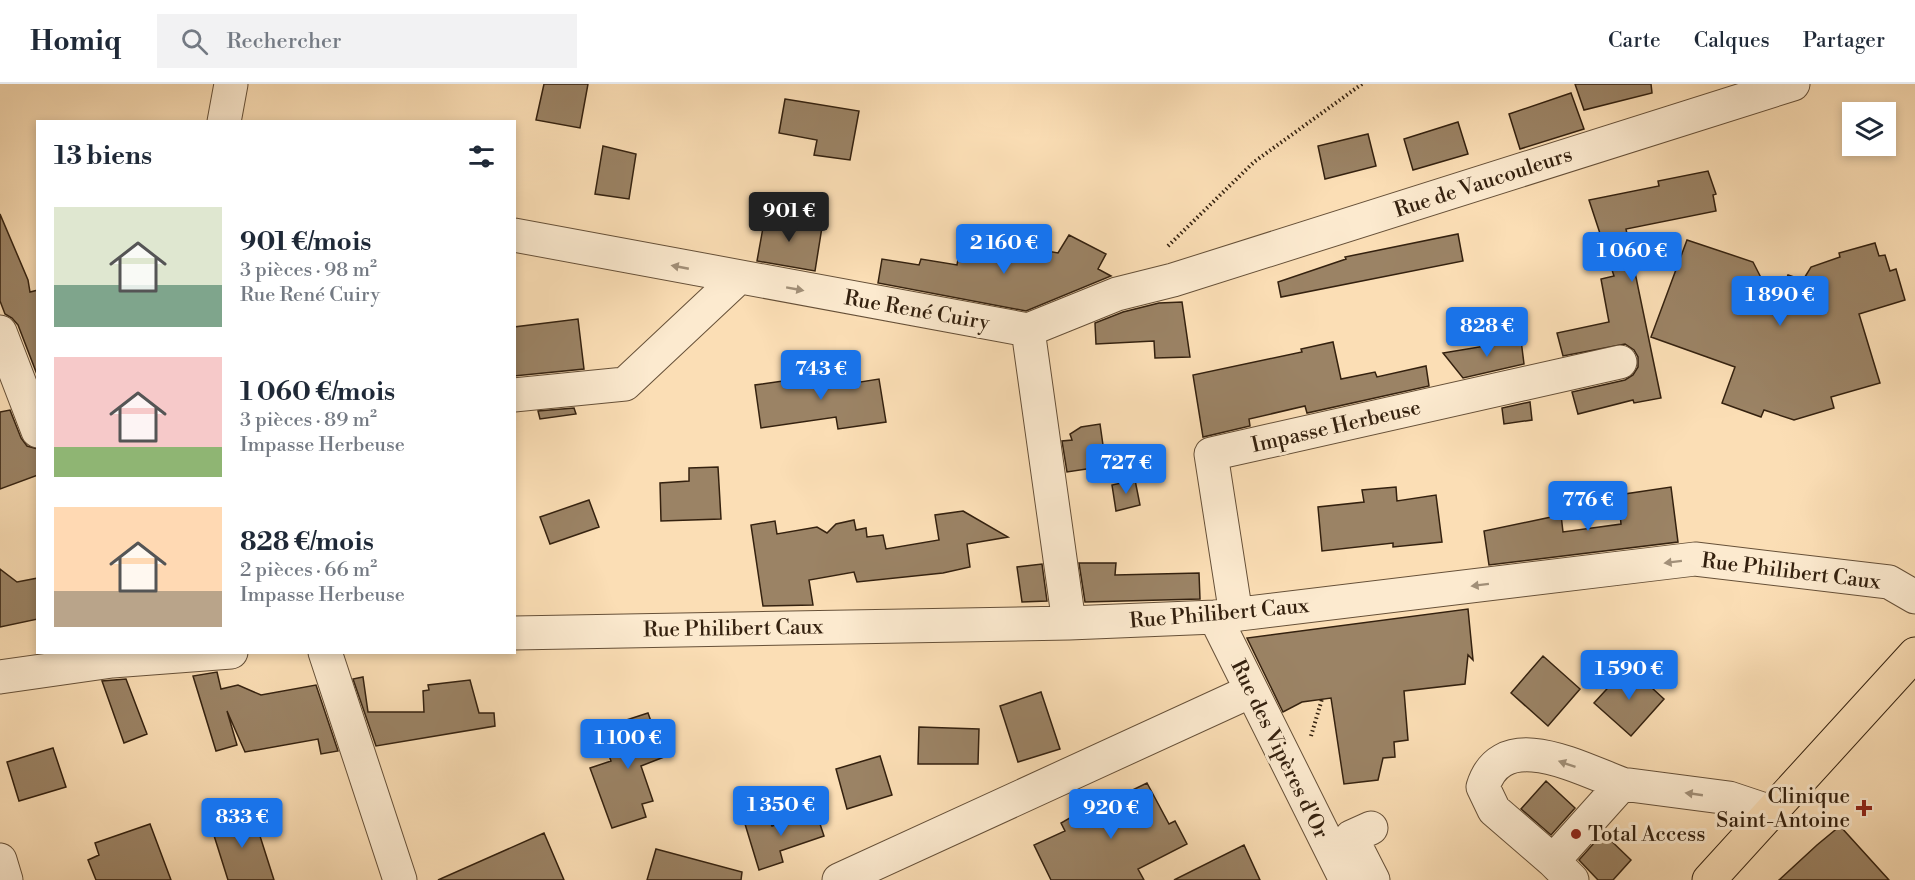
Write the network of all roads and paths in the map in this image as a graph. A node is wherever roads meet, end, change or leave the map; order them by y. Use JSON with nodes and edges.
{"nodes":[{"id":1,"x":231,"y":84,"type":"edge"},
{"id":2,"x":1362,"y":84,"type":"edge"},
{"id":3,"x":1793,"y":84,"type":"edge"},
{"id":4,"x":224,"y":120,"type":"edge"},
{"id":5,"x":516,"y":235,"type":"edge"},
{"id":6,"x":1167,"y":267,"type":"junction"},
{"id":7,"x":738,"y":278,"type":"junction"},
{"id":8,"x":1028,"y":330,"type":"junction"},
{"id":9,"x":0,"y":332,"type":"edge"},
{"id":10,"x":1620,"y":362,"type":"dead end"},
{"id":11,"x":516,"y":395,"type":"edge"},
{"id":12,"x":36,"y":426,"type":"edge"},
{"id":13,"x":1915,"y":597,"type":"edge"},
{"id":14,"x":1226,"y":616,"type":"junction"},
{"id":15,"x":1069,"y":623,"type":"junction"},
{"id":16,"x":516,"y":633,"type":"edge"},
{"id":17,"x":183,"y":654,"type":"edge"},
{"id":18,"x":326,"y":654,"type":"edge"},
{"id":19,"x":1915,"y":654,"type":"edge"},
{"id":20,"x":111,"y":657,"type":"edge"},
{"id":21,"x":0,"y":677,"type":"edge"},
{"id":22,"x":1251,"y":690,"type":"junction"},
{"id":23,"x":1322,"y":699,"type":"dead end"},
{"id":24,"x":1303,"y":742,"type":"dead end"},
{"id":25,"x":1622,"y":784,"type":"junction"},
{"id":26,"x":1771,"y":812,"type":"junction"},
{"id":27,"x":1371,"y":828,"type":"dead end"},
{"id":28,"x":0,"y":860,"type":"edge"},
{"id":29,"x":1563,"y":870,"type":"edge"},
{"id":30,"x":6,"y":880,"type":"edge"},
{"id":31,"x":400,"y":880,"type":"edge"},
{"id":32,"x":839,"y":880,"type":"edge"},
{"id":33,"x":1346,"y":880,"type":"edge"},
{"id":34,"x":1373,"y":880,"type":"edge"},
{"id":35,"x":1709,"y":880,"type":"edge"}],
"edges":[{"from":1,"to":4,"type":"street"},
{"from":2,"to":6,"type":"path"},
{"from":3,"to":6,"type":"street","name":"Rue de Vaucouleurs"},
{"from":7,"to":5,"type":"street","name":"Rue René Cuiry","one_way":true},
{"from":6,"to":8,"type":"street","name":"Rue de Vaucouleurs"},
{"from":7,"to":8,"type":"street","name":"Rue René Cuiry","one_way":true},
{"from":7,"to":11,"type":"street"},
{"from":8,"to":15,"type":"street"},
{"from":9,"to":12,"type":"street"},
{"from":10,"to":14,"type":"street","name":"Impasse Herbeuse"},
{"from":13,"to":14,"type":"street","name":"Rue Philibert Caux","one_way":true},
{"from":14,"to":15,"type":"street","name":"Rue Philibert Caux"},
{"from":14,"to":22,"type":"street","name":"Rue des Vipères d'Or"},
{"from":15,"to":16,"type":"street","name":"Rue Philibert Caux"},
{"from":17,"to":20,"type":"street"},
{"from":18,"to":31,"type":"street"},
{"from":19,"to":26,"type":"main road"},
{"from":20,"to":21,"type":"street"},
{"from":22,"to":32,"type":"street"},
{"from":22,"to":33,"type":"street","name":"Rue des Vipères d'Or"},
{"from":23,"to":24,"type":"path"},
{"from":26,"to":25,"type":"street","one_way":true},
{"from":25,"to":29,"type":"street"},
{"from":25,"to":29,"type":"street","one_way":true},
{"from":26,"to":35,"type":"main road"},
{"from":27,"to":34,"type":"street"},
{"from":28,"to":30,"type":"street"}]}
